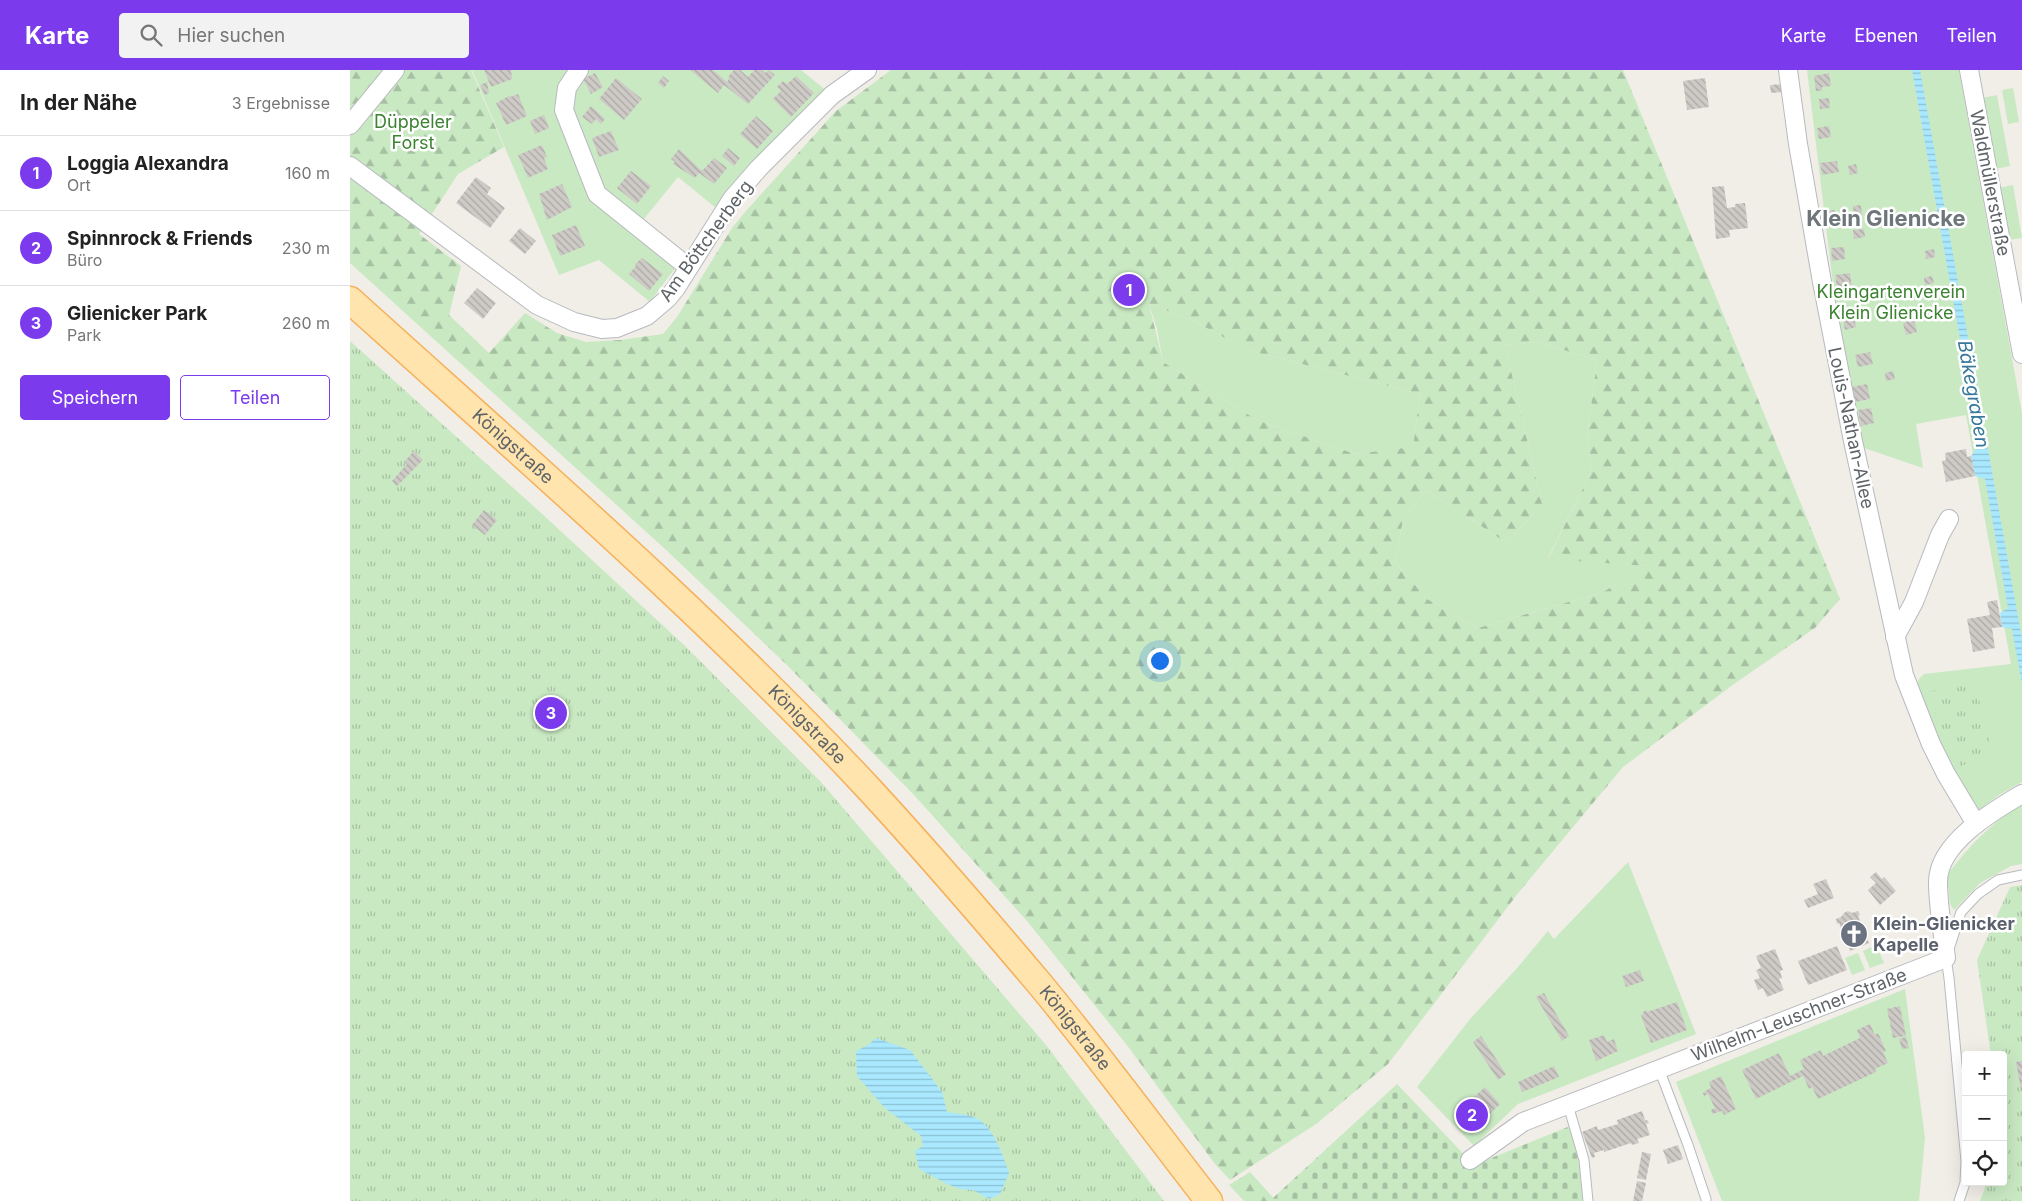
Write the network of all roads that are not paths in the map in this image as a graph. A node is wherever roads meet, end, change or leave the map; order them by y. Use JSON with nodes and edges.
{"nodes":[{"id":1,"x":395,"y":70,"type":"edge"},
{"id":2,"x":579,"y":70,"type":"edge"},
{"id":3,"x":866,"y":70,"type":"edge"},
{"id":4,"x":1788,"y":70,"type":"edge"},
{"id":5,"x":1969,"y":70,"type":"edge"},
{"id":6,"x":350,"y":125,"type":"edge"},
{"id":7,"x":350,"y":166,"type":"edge"},
{"id":8,"x":688,"y":267,"type":"junction"},
{"id":9,"x":350,"y":300,"type":"edge"},
{"id":10,"x":2020,"y":328,"type":"edge"},
{"id":11,"x":2022,"y":354,"type":"edge"},
{"id":12,"x":1949,"y":519,"type":"dead end"},
{"id":13,"x":1896,"y":637,"type":"junction"},
{"id":14,"x":2022,"y":794,"type":"edge"},
{"id":15,"x":1976,"y":824,"type":"junction"},
{"id":16,"x":2022,"y":875,"type":"edge"},
{"id":17,"x":1946,"y":958,"type":"junction"},
{"id":18,"x":1660,"y":1069,"type":"junction"},
{"id":19,"x":1568,"y":1105,"type":"junction"},
{"id":20,"x":1470,"y":1160,"type":"dead end"},
{"id":21,"x":1706,"y":1199,"type":"dead end"},
{"id":22,"x":1209,"y":1201,"type":"edge"},
{"id":23,"x":1588,"y":1201,"type":"edge"},
{"id":24,"x":1960,"y":1201,"type":"edge"}],
"edges":[{"from":1,"to":6,"type":"street"},
{"from":2,"to":8,"type":"street"},
{"from":3,"to":8,"type":"street","name":"Am Böttcherberg"},
{"from":4,"to":13,"type":"street","name":"Louis-Nathan-Allee"},
{"from":5,"to":10,"type":"street","name":"Waldmüllerstraße"},
{"from":7,"to":8,"type":"street","name":"Am Böttcherberg"},
{"from":9,"to":22,"type":"main road","name":"Königstraße"},
{"from":10,"to":11,"type":"street","name":"Waldmüllerstraße"},
{"from":12,"to":13,"type":"street"},
{"from":13,"to":15,"type":"street","name":"Louis-Nathan-Allee"},
{"from":14,"to":15,"type":"street"},
{"from":15,"to":17,"type":"street"},
{"from":16,"to":17,"type":"lane"},
{"from":17,"to":18,"type":"street","name":"Wilhelm-Leuschner-Straße"},
{"from":17,"to":24,"type":"lane"},
{"from":18,"to":19,"type":"street","name":"Wilhelm-Leuschner-Straße"},
{"from":18,"to":21,"type":"lane"},
{"from":19,"to":20,"type":"street","name":"Wilhelm-Leuschner-Straße"},
{"from":19,"to":23,"type":"lane"}]}
